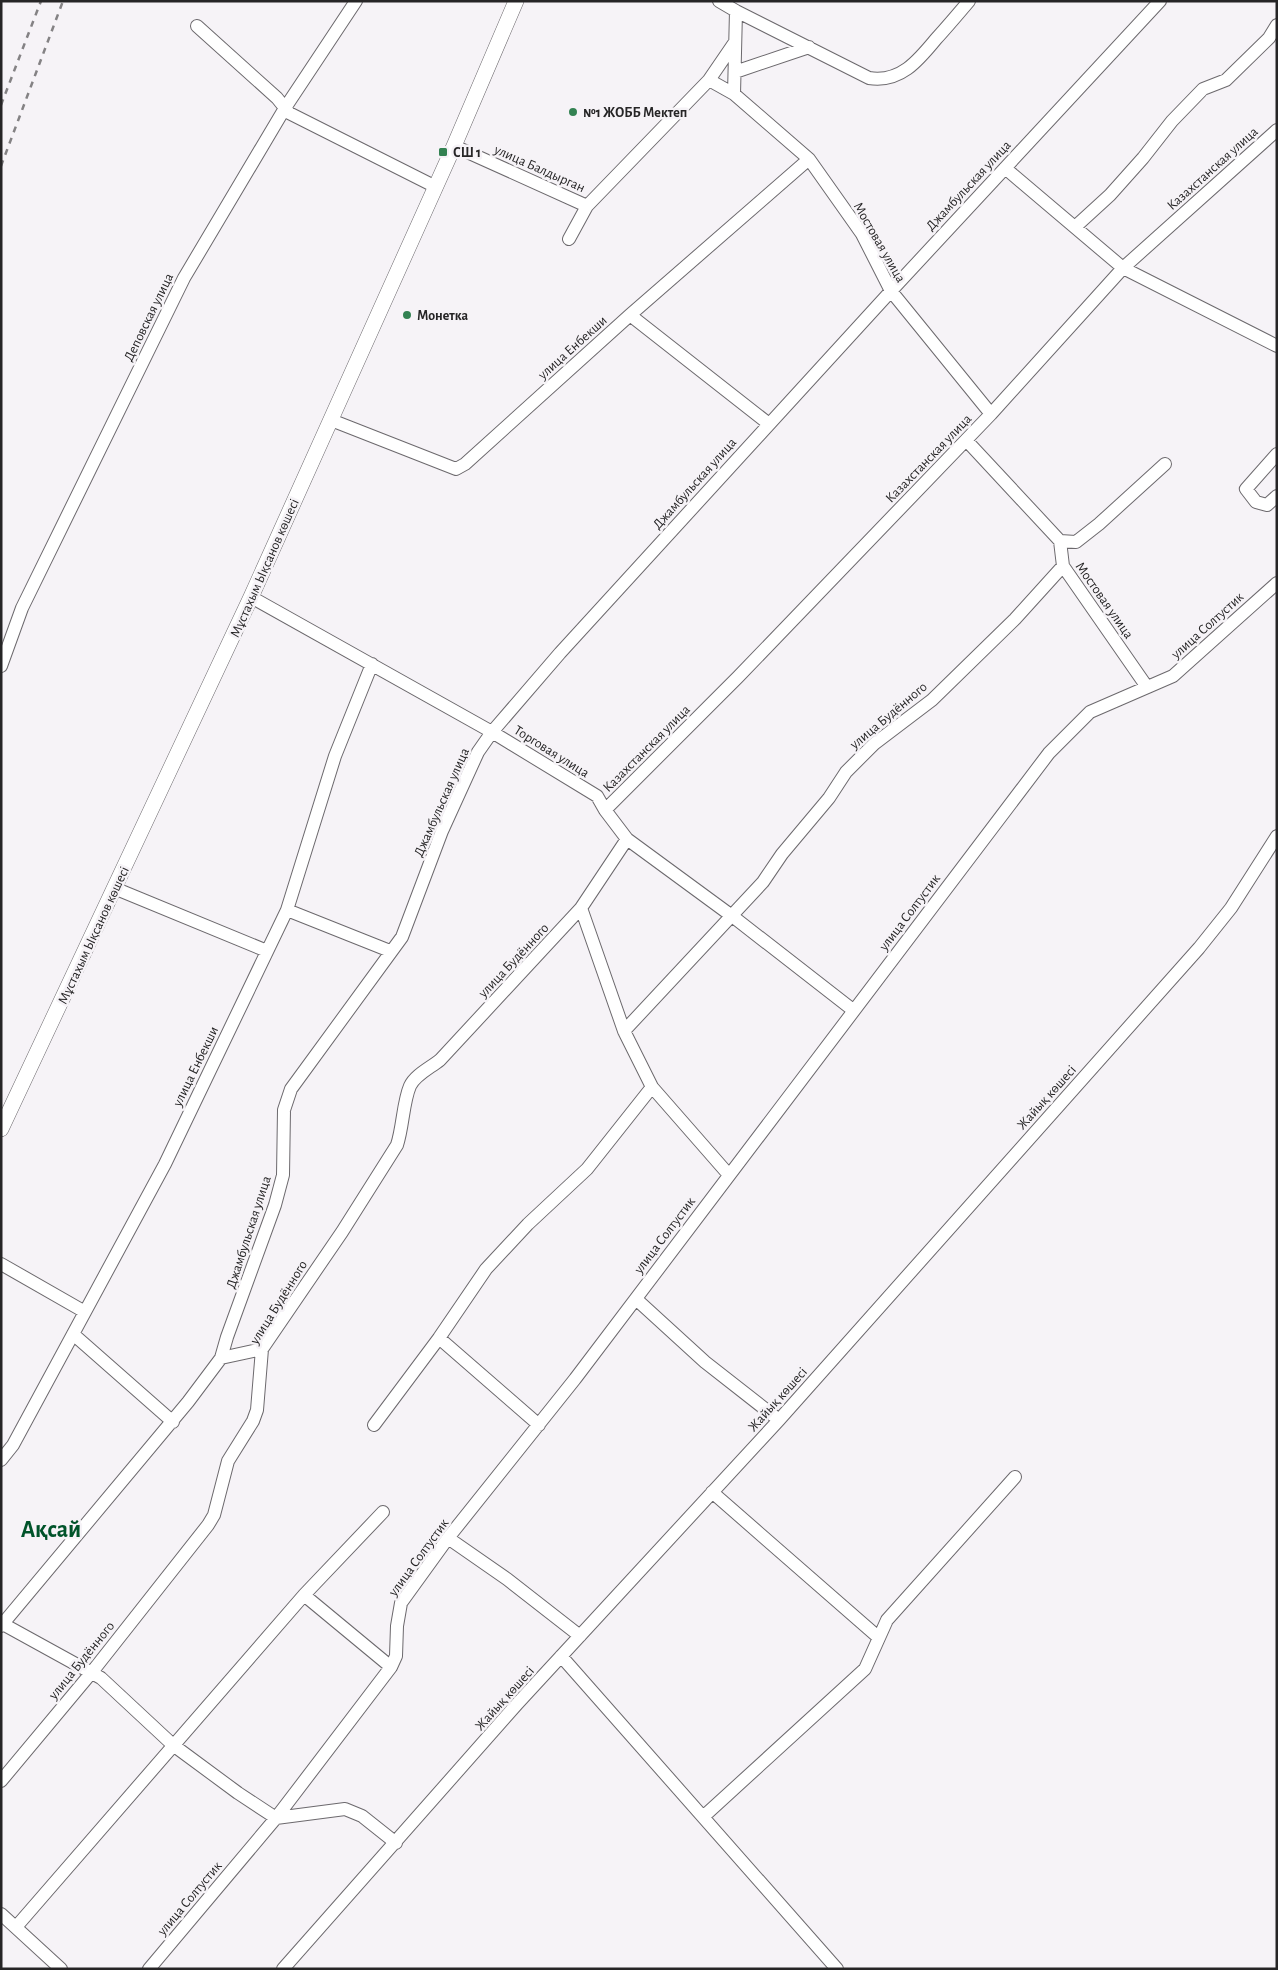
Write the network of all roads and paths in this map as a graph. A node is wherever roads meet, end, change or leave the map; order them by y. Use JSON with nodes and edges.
{"nodes":[{"id":1,"x":356,"y":1,"type":"edge"},
{"id":2,"x":516,"y":1,"type":"edge"},
{"id":3,"x":969,"y":1,"type":"edge"},
{"id":4,"x":1160,"y":1,"type":"edge"},
{"id":5,"x":723,"y":2,"type":"edge"},
{"id":6,"x":736,"y":11,"type":"junction"},
{"id":7,"x":1277,"y":25,"type":"edge"},
{"id":8,"x":197,"y":26,"type":"dead end"},
{"id":9,"x":736,"y":42,"type":"junction"},
{"id":10,"x":809,"y":46,"type":"junction"},
{"id":11,"x":735,"y":72,"type":"junction"},
{"id":12,"x":709,"y":80,"type":"junction"},
{"id":13,"x":734,"y":94,"type":"junction"},
{"id":14,"x":285,"y":108,"type":"junction"},
{"id":15,"x":1277,"y":130,"type":"edge"},
{"id":16,"x":454,"y":146,"type":"junction"},
{"id":17,"x":809,"y":159,"type":"junction"},
{"id":18,"x":1004,"y":168,"type":"junction"},
{"id":19,"x":436,"y":187,"type":"junction"},
{"id":20,"x":587,"y":206,"type":"junction"},
{"id":21,"x":1075,"y":227,"type":"junction"},
{"id":22,"x":569,"y":239,"type":"dead end"},
{"id":23,"x":1123,"y":268,"type":"junction"},
{"id":24,"x":890,"y":291,"type":"junction"},
{"id":25,"x":630,"y":314,"type":"junction"},
{"id":26,"x":1277,"y":346,"type":"edge"},
{"id":27,"x":991,"y":414,"type":"junction"},
{"id":28,"x":331,"y":420,"type":"junction"},
{"id":29,"x":769,"y":424,"type":"junction"},
{"id":30,"x":966,"y":440,"type":"junction"},
{"id":31,"x":1277,"y":454,"type":"edge"},
{"id":32,"x":1165,"y":464,"type":"dead end"},
{"id":33,"x":1277,"y":496,"type":"edge"},
{"id":34,"x":1060,"y":542,"type":"junction"},
{"id":35,"x":1063,"y":566,"type":"junction"},
{"id":36,"x":1277,"y":583,"type":"edge"},
{"id":37,"x":251,"y":597,"type":"junction"},
{"id":38,"x":372,"y":664,"type":"junction"},
{"id":39,"x":1,"y":666,"type":"edge"},
{"id":40,"x":1147,"y":687,"type":"junction"},
{"id":41,"x":492,"y":732,"type":"junction"},
{"id":42,"x":605,"y":810,"type":"junction"},
{"id":43,"x":1277,"y":836,"type":"edge"},
{"id":44,"x":627,"y":839,"type":"junction"},
{"id":45,"x":114,"y":888,"type":"junction"},
{"id":46,"x":581,"y":908,"type":"junction"},
{"id":47,"x":287,"y":910,"type":"junction"},
{"id":48,"x":732,"y":916,"type":"junction"},
{"id":49,"x":268,"y":951,"type":"junction"},
{"id":50,"x":390,"y":951,"type":"junction"},
{"id":51,"x":853,"y":1010,"type":"junction"},
{"id":52,"x":624,"y":1031,"type":"junction"},
{"id":53,"x":652,"y":1087,"type":"junction"},
{"id":54,"x":1,"y":1129,"type":"edge"},
{"id":55,"x":729,"y":1175,"type":"junction"},
{"id":56,"x":1,"y":1264,"type":"edge"},
{"id":57,"x":636,"y":1299,"type":"junction"},
{"id":58,"x":85,"y":1312,"type":"junction"},
{"id":59,"x":73,"y":1334,"type":"junction"},
{"id":60,"x":439,"y":1338,"type":"junction"},
{"id":61,"x":262,"y":1350,"type":"junction"},
{"id":62,"x":221,"y":1358,"type":"junction"},
{"id":63,"x":779,"y":1420,"type":"junction"},
{"id":64,"x":173,"y":1422,"type":"junction"},
{"id":65,"x":374,"y":1425,"type":"dead end"},
{"id":66,"x":539,"y":1425,"type":"junction"},
{"id":67,"x":1,"y":1460,"type":"edge"},
{"id":68,"x":1015,"y":1476,"type":"dead end"},
{"id":69,"x":712,"y":1492,"type":"junction"},
{"id":70,"x":383,"y":1512,"type":"dead end"},
{"id":71,"x":448,"y":1538,"type":"junction"},
{"id":72,"x":304,"y":1596,"type":"junction"},
{"id":73,"x":2,"y":1624,"type":"edge"},
{"id":74,"x":580,"y":1636,"type":"junction"},
{"id":75,"x":878,"y":1637,"type":"junction"},
{"id":76,"x":561,"y":1656,"type":"junction"},
{"id":77,"x":391,"y":1667,"type":"junction"},
{"id":78,"x":92,"y":1672,"type":"junction"},
{"id":79,"x":173,"y":1745,"type":"junction"},
{"id":80,"x":1,"y":1781,"type":"edge"},
{"id":81,"x":704,"y":1817,"type":"junction"},
{"id":82,"x":276,"y":1818,"type":"junction"},
{"id":83,"x":396,"y":1843,"type":"junction"},
{"id":84,"x":1,"y":1914,"type":"edge"},
{"id":85,"x":16,"y":1928,"type":"junction"},
{"id":86,"x":61,"y":1969,"type":"edge"},
{"id":87,"x":149,"y":1969,"type":"edge"},
{"id":88,"x":283,"y":1969,"type":"edge"},
{"id":89,"x":837,"y":1969,"type":"edge"}],
"edges":[{"from":1,"to":14,"type":"street","name":"Деповская улица"},
{"from":2,"to":16,"type":"main road","name":"Мұстахым Ықсанов көшесі"},
{"from":3,"to":10,"type":"street"},
{"from":4,"to":18,"type":"street","name":"Джамбульская улица"},
{"from":5,"to":6,"type":"street"},
{"from":6,"to":9,"type":"street"},
{"from":6,"to":10,"type":"street"},
{"from":7,"to":21,"type":"street"},
{"from":8,"to":14,"type":"street"},
{"from":9,"to":11,"type":"street"},
{"from":9,"to":12,"type":"street","name":"улица Балдырган"},
{"from":10,"to":11,"type":"street"},
{"from":11,"to":13,"type":"street"},
{"from":12,"to":13,"type":"street","name":"Мостовая улица"},
{"from":12,"to":20,"type":"street","name":"улица Балдырган"},
{"from":13,"to":17,"type":"street","name":"Мостовая улица"},
{"from":14,"to":19,"type":"street"},
{"from":14,"to":39,"type":"street","name":"Деповская улица"},
{"from":15,"to":23,"type":"street","name":"Казахстанская улица"},
{"from":16,"to":19,"type":"main road","name":"Мұстахым Ықсанов көшесі"},
{"from":16,"to":20,"type":"street","name":"улица Балдырган"},
{"from":17,"to":24,"type":"street","name":"Мостовая улица"},
{"from":17,"to":25,"type":"street","name":"улица Енбекши"},
{"from":18,"to":21,"type":"street"},
{"from":18,"to":24,"type":"street","name":"Джамбульская улица"},
{"from":19,"to":28,"type":"main road","name":"Мұстахым Ықсанов көшесі"},
{"from":20,"to":22,"type":"street","name":"улица Балдырган"},
{"from":21,"to":23,"type":"street"},
{"from":23,"to":26,"type":"street"},
{"from":23,"to":27,"type":"street","name":"Казахстанская улица"},
{"from":24,"to":27,"type":"street","name":"Мостовая улица"},
{"from":24,"to":29,"type":"street","name":"Джамбульская улица"},
{"from":25,"to":28,"type":"street","name":"улица Енбекши"},
{"from":25,"to":29,"type":"street"},
{"from":27,"to":30,"type":"street","name":"Казахстанская улица"},
{"from":28,"to":37,"type":"main road","name":"Мұстахым Ықсанов көшесі"},
{"from":29,"to":41,"type":"street","name":"Джамбульская улица"},
{"from":30,"to":34,"type":"street"},
{"from":30,"to":42,"type":"street","name":"Казахстанская улица"},
{"from":31,"to":33,"type":"street"},
{"from":32,"to":34,"type":"street"},
{"from":34,"to":35,"type":"street","name":"Мостовая улица"},
{"from":35,"to":40,"type":"street","name":"Мостовая улица"},
{"from":35,"to":48,"type":"street","name":"улица Будённого"},
{"from":36,"to":40,"type":"street","name":"улица Солтустик"},
{"from":37,"to":38,"type":"street","name":"Торговая улица"},
{"from":37,"to":45,"type":"main road","name":"Мұстахым Ықсанов көшесі"},
{"from":38,"to":41,"type":"street","name":"Торговая улица"},
{"from":38,"to":47,"type":"street","name":"улица Енбекши"},
{"from":40,"to":51,"type":"street","name":"улица Солтустик"},
{"from":41,"to":42,"type":"street","name":"Торговая улица"},
{"from":41,"to":50,"type":"street","name":"Джамбульская улица"},
{"from":42,"to":44,"type":"street","name":"Торговая улица"},
{"from":43,"to":63,"type":"street","name":"Жайық көшесі"},
{"from":44,"to":46,"type":"street","name":"улица Будённого"},
{"from":44,"to":48,"type":"street","name":"Торговая улица"},
{"from":45,"to":49,"type":"street"},
{"from":45,"to":54,"type":"main road","name":"Мұстахым Ықсанов көшесі"},
{"from":46,"to":52,"type":"street"},
{"from":46,"to":61,"type":"street","name":"улица Будённого"},
{"from":47,"to":49,"type":"street","name":"улица Енбекши"},
{"from":47,"to":50,"type":"street"},
{"from":48,"to":51,"type":"street","name":"Торговая улица"},
{"from":48,"to":52,"type":"street","name":"улица Будённого"},
{"from":49,"to":58,"type":"street","name":"улица Енбекши"},
{"from":50,"to":62,"type":"street","name":"Джамбульская улица"},
{"from":51,"to":55,"type":"street","name":"улица Солтустик"},
{"from":52,"to":53,"type":"street"},
{"from":53,"to":55,"type":"street"},
{"from":53,"to":60,"type":"street"},
{"from":55,"to":57,"type":"street","name":"улица Солтустик"},
{"from":56,"to":58,"type":"street"},
{"from":57,"to":63,"type":"street"},
{"from":57,"to":66,"type":"street","name":"улица Солтустик"},
{"from":58,"to":59,"type":"street","name":"улица Енбекши"},
{"from":59,"to":64,"type":"street"},
{"from":59,"to":67,"type":"street","name":"улица Енбекши"},
{"from":60,"to":65,"type":"street"},
{"from":60,"to":66,"type":"street"},
{"from":61,"to":62,"type":"street"},
{"from":61,"to":78,"type":"street","name":"улица Будённого"},
{"from":62,"to":64,"type":"street","name":"Джамбульская улица"},
{"from":63,"to":69,"type":"street","name":"Жайық көшесі"},
{"from":64,"to":73,"type":"street","name":"Джамбульская улица"},
{"from":66,"to":71,"type":"street","name":"улица Солтустик"},
{"from":68,"to":75,"type":"street"},
{"from":69,"to":74,"type":"street","name":"Жайық көшесі"},
{"from":69,"to":75,"type":"street"},
{"from":70,"to":72,"type":"street"},
{"from":71,"to":74,"type":"street"},
{"from":71,"to":77,"type":"street","name":"улица Солтустик"},
{"from":72,"to":77,"type":"street"},
{"from":72,"to":79,"type":"street"},
{"from":73,"to":78,"type":"street"},
{"from":74,"to":76,"type":"street","name":"Жайық көшесі"},
{"from":75,"to":81,"type":"street"},
{"from":76,"to":81,"type":"street"},
{"from":76,"to":83,"type":"street","name":"Жайық көшесі"},
{"from":77,"to":82,"type":"street","name":"улица Солтустик"},
{"from":78,"to":79,"type":"street"},
{"from":78,"to":80,"type":"street","name":"улица Будённого"},
{"from":79,"to":82,"type":"street"},
{"from":79,"to":85,"type":"street"},
{"from":81,"to":89,"type":"street"},
{"from":82,"to":83,"type":"street"},
{"from":82,"to":87,"type":"street","name":"улица Солтустик"},
{"from":83,"to":88,"type":"street","name":"Жайық көшесі"},
{"from":84,"to":85,"type":"street"},
{"from":85,"to":86,"type":"street"}]}
